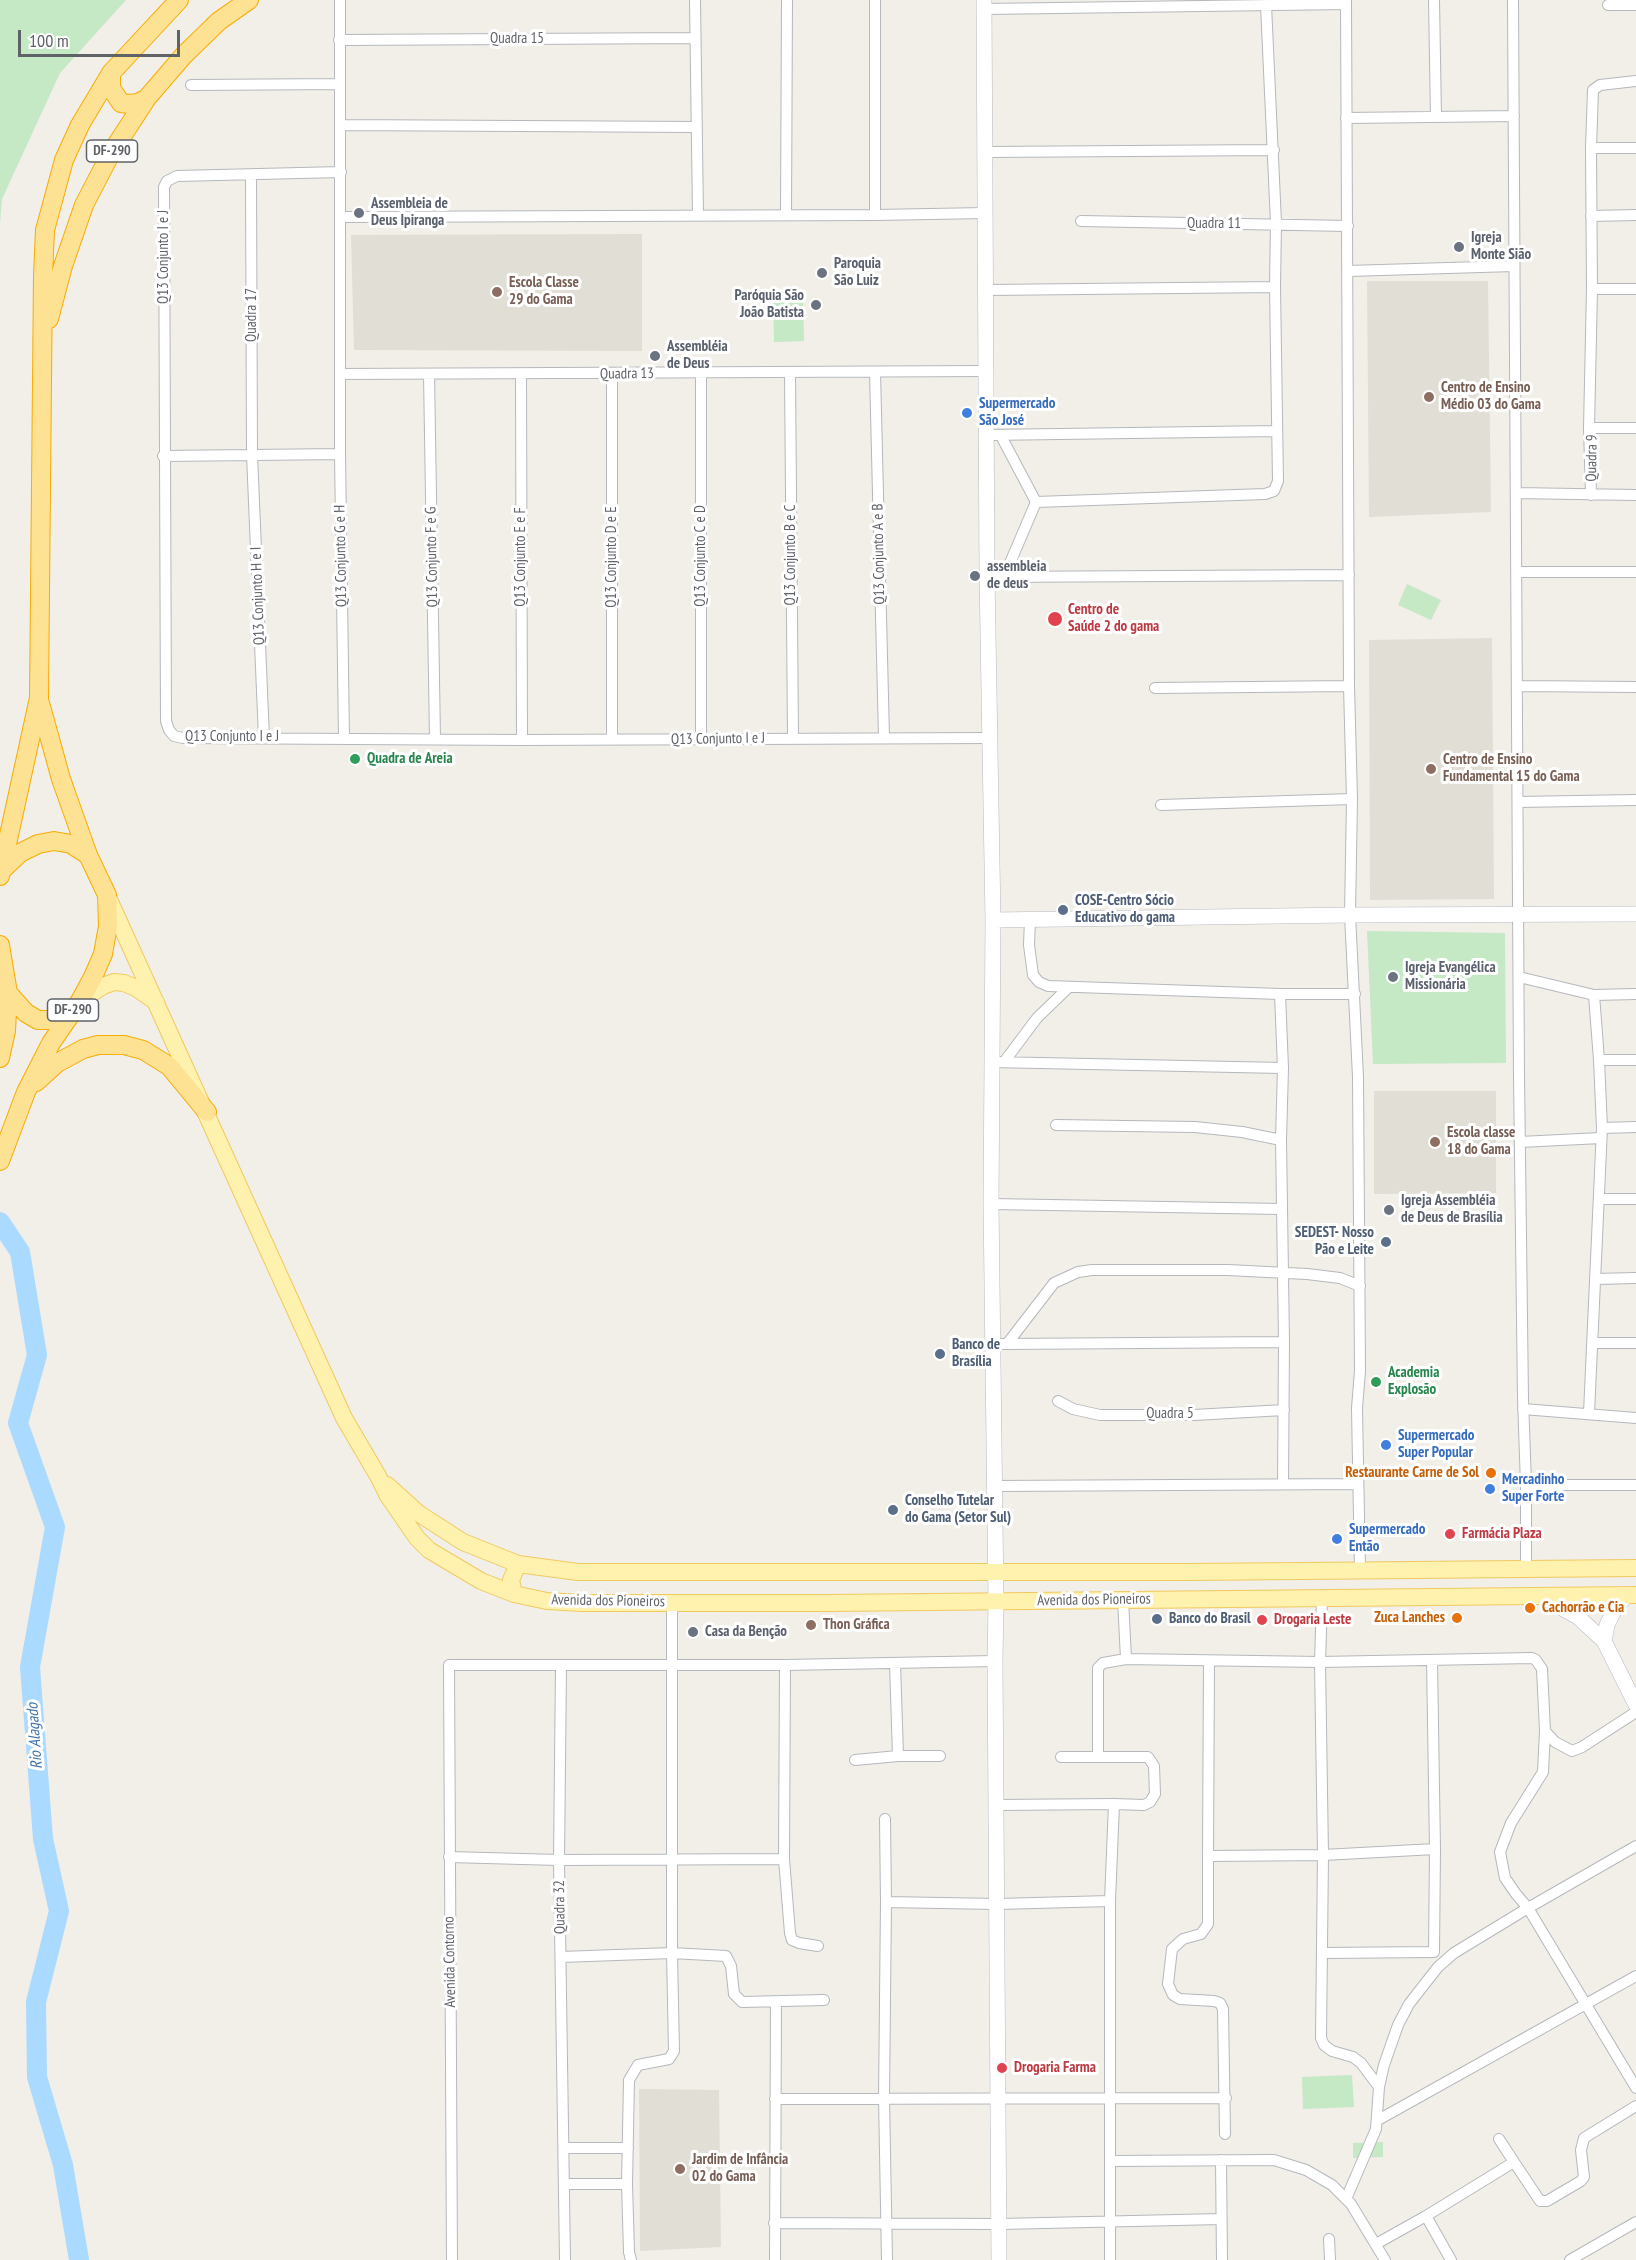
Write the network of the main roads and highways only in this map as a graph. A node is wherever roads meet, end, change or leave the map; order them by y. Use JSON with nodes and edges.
{"nodes":[{"id":1,"x":178,"y":0,"type":"edge"},
{"id":2,"x":249,"y":0,"type":"edge"},
{"id":3,"x":111,"y":73,"type":"junction"},
{"id":4,"x":147,"y":98,"type":"junction"},
{"id":5,"x":43,"y":344,"type":"junction"},
{"id":6,"x":39,"y":698,"type":"junction"},
{"id":7,"x":88,"y":855,"type":"junction"},
{"id":8,"x":1,"y":871,"type":"edge"},
{"id":9,"x":0,"y":876,"type":"edge"},
{"id":10,"x":107,"y":895,"type":"junction"},
{"id":11,"x":0,"y":945,"type":"edge"},
{"id":12,"x":8,"y":993,"type":"junction"},
{"id":13,"x":157,"y":1003,"type":"junction"},
{"id":14,"x":75,"y":1008,"type":"junction"},
{"id":15,"x":0,"y":1058,"type":"edge"},
{"id":16,"x":26,"y":1092,"type":"junction"},
{"id":17,"x":207,"y":1112,"type":"junction"},
{"id":18,"x":0,"y":1161,"type":"edge"},
{"id":19,"x":378,"y":1476,"type":"junction"},
{"id":20,"x":518,"y":1564,"type":"junction"},
{"id":21,"x":1616,"y":1568,"type":"junction"},
{"id":22,"x":1636,"y":1568,"type":"edge"},
{"id":23,"x":1188,"y":1572,"type":"junction"},
{"id":24,"x":1213,"y":1572,"type":"junction"},
{"id":25,"x":830,"y":1573,"type":"junction"},
{"id":26,"x":514,"y":1594,"type":"junction"},
{"id":27,"x":1606,"y":1595,"type":"junction"},
{"id":28,"x":1631,"y":1595,"type":"edge"},
{"id":29,"x":1191,"y":1599,"type":"junction"},
{"id":30,"x":1211,"y":1599,"type":"junction"},
{"id":31,"x":827,"y":1603,"type":"junction"}],
"edges":[{"from":1,"to":3,"type":"highway","number":"DF-290"},
{"from":2,"to":4,"type":"highway","number":"DF-290"},
{"from":3,"to":4,"type":"highway"},
{"from":3,"to":5,"type":"highway","number":"DF-290"},
{"from":4,"to":5,"type":"highway","number":"DF-290"},
{"from":5,"to":6,"type":"highway","number":"DF-290"},
{"from":6,"to":7,"type":"highway","number":"DF-290"},
{"from":6,"to":8,"type":"highway","number":"DF-290"},
{"from":7,"to":8,"type":"highway"},
{"from":7,"to":10,"type":"highway","number":"DF-290"},
{"from":8,"to":9,"type":"highway","number":"DF-290"},
{"from":10,"to":13,"type":"main road"},
{"from":10,"to":14,"type":"highway","number":"DF-290"},
{"from":11,"to":12,"type":"highway"},
{"from":12,"to":14,"type":"highway"},
{"from":12,"to":15,"type":"highway"},
{"from":13,"to":14,"type":"main road"},
{"from":13,"to":17,"type":"main road"},
{"from":14,"to":16,"type":"highway","number":"DF-290"},
{"from":16,"to":17,"type":"highway"},
{"from":16,"to":18,"type":"highway","number":"DF-290"},
{"from":17,"to":19,"type":"main road"},
{"from":19,"to":20,"type":"main road","name":"Avenida dos Pioneiros"},
{"from":19,"to":26,"type":"main road","name":"Avenida dos Pioneiros"},
{"from":20,"to":25,"type":"main road","name":"Avenida dos Pioneiros"},
{"from":20,"to":26,"type":"main road"},
{"from":21,"to":22,"type":"main road","name":"Avenida dos Pioneiros"},
{"from":21,"to":24,"type":"main road","name":"Avenida dos Pioneiros"},
{"from":21,"to":27,"type":"main road"},
{"from":23,"to":24,"type":"main road","name":"Avenida dos Pioneiros"},
{"from":23,"to":25,"type":"main road","name":"Avenida dos Pioneiros"},
{"from":23,"to":29,"type":"main road"},
{"from":24,"to":30,"type":"main road"},
{"from":25,"to":31,"type":"main road"},
{"from":26,"to":31,"type":"main road","name":"Avenida dos Pioneiros"},
{"from":27,"to":28,"type":"main road","name":"Avenida dos Pioneiros"},
{"from":27,"to":30,"type":"main road","name":"Avenida dos Pioneiros"},
{"from":29,"to":30,"type":"main road","name":"Avenida dos Pioneiros"},
{"from":29,"to":31,"type":"main road","name":"Avenida dos Pioneiros"}]}
